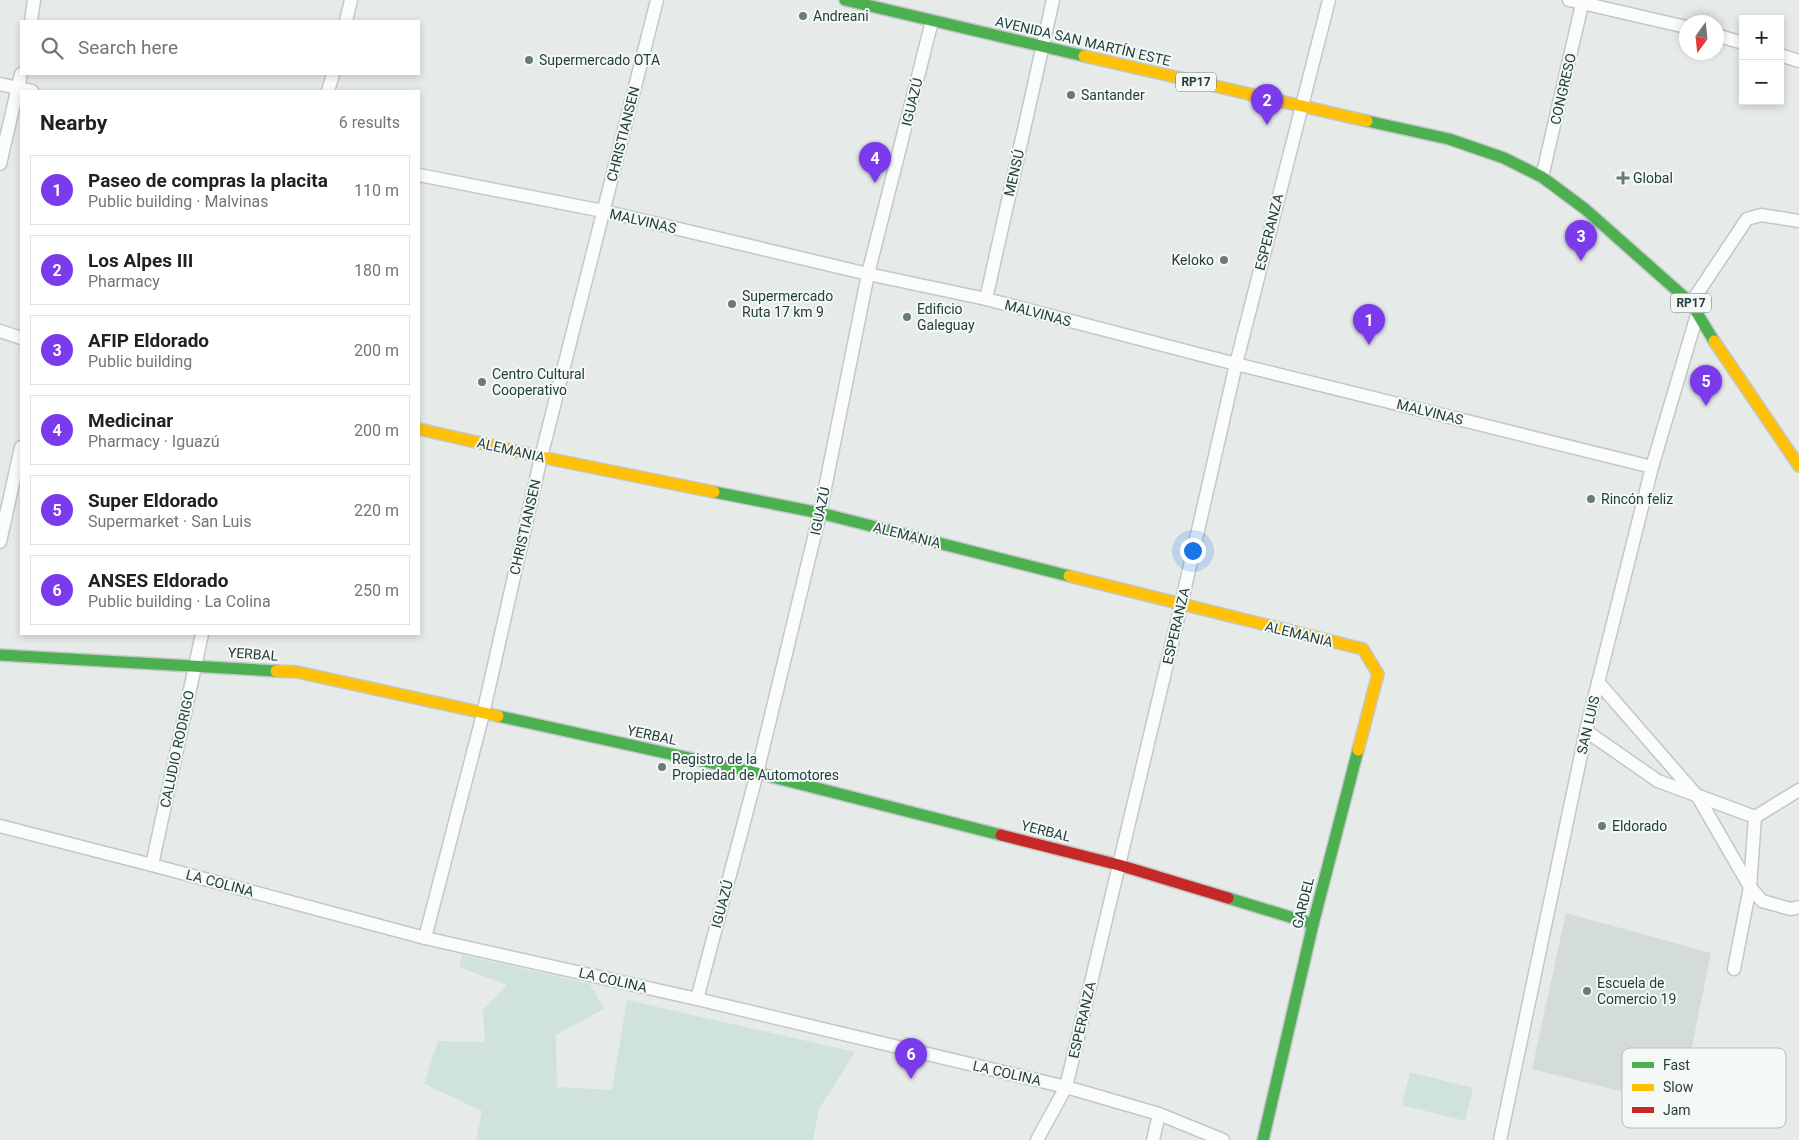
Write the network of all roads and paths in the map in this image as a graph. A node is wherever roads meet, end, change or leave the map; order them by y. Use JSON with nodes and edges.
{"nodes":[{"id":1,"x":34,"y":0,"type":"edge"},
{"id":2,"x":351,"y":0,"type":"edge"},
{"id":3,"x":657,"y":0,"type":"edge"},
{"id":4,"x":845,"y":0,"type":"edge"},
{"id":5,"x":1053,"y":0,"type":"edge"},
{"id":6,"x":1329,"y":0,"type":"edge"},
{"id":7,"x":1569,"y":0,"type":"edge"},
{"id":8,"x":859,"y":2,"type":"edge"},
{"id":9,"x":1583,"y":2,"type":"edge"},
{"id":10,"x":31,"y":20,"type":"edge"},
{"id":11,"x":346,"y":20,"type":"edge"},
{"id":12,"x":932,"y":21,"type":"junction"},
{"id":13,"x":1679,"y":25,"type":"edge"},
{"id":14,"x":1724,"y":37,"type":"edge"},
{"id":15,"x":1739,"y":42,"type":"edge"},
{"id":16,"x":1042,"y":46,"type":"junction"},
{"id":17,"x":1784,"y":56,"type":"edge"},
{"id":18,"x":1799,"y":61,"type":"edge"},
{"id":19,"x":21,"y":75,"type":"edge"},
{"id":20,"x":332,"y":75,"type":"edge"},
{"id":21,"x":0,"y":84,"type":"edge"},
{"id":22,"x":19,"y":88,"type":"junction"},
{"id":23,"x":28,"y":90,"type":"edge"},
{"id":24,"x":328,"y":90,"type":"edge"},
{"id":25,"x":1301,"y":107,"type":"junction"},
{"id":26,"x":0,"y":164,"type":"edge"},
{"id":27,"x":420,"y":175,"type":"edge"},
{"id":28,"x":1542,"y":177,"type":"junction"},
{"id":29,"x":603,"y":211,"type":"junction"},
{"id":30,"x":1799,"y":221,"type":"edge"},
{"id":31,"x":868,"y":274,"type":"junction"},
{"id":32,"x":986,"y":299,"type":"junction"},
{"id":33,"x":1694,"y":309,"type":"junction"},
{"id":34,"x":0,"y":332,"type":"edge"},
{"id":35,"x":20,"y":338,"type":"edge"},
{"id":36,"x":1236,"y":364,"type":"junction"},
{"id":37,"x":420,"y":429,"type":"edge"},
{"id":38,"x":20,"y":452,"type":"edge"},
{"id":39,"x":541,"y":457,"type":"junction"},
{"id":40,"x":1799,"y":466,"type":"edge"},
{"id":41,"x":1652,"y":467,"type":"junction"},
{"id":42,"x":820,"y":513,"type":"junction"},
{"id":43,"x":0,"y":542,"type":"edge"},
{"id":44,"x":1182,"y":605,"type":"junction"},
{"id":45,"x":202,"y":635,"type":"edge"},
{"id":46,"x":0,"y":655,"type":"edge"},
{"id":47,"x":195,"y":666,"type":"junction"},
{"id":48,"x":1378,"y":674,"type":"joint"},
{"id":49,"x":1598,"y":682,"type":"junction"},
{"id":50,"x":483,"y":714,"type":"junction"},
{"id":51,"x":1586,"y":732,"type":"junction"},
{"id":52,"x":757,"y":773,"type":"junction"},
{"id":53,"x":1799,"y":790,"type":"edge"},
{"id":54,"x":1698,"y":797,"type":"junction"},
{"id":55,"x":1755,"y":817,"type":"junction"},
{"id":56,"x":0,"y":826,"type":"edge"},
{"id":57,"x":152,"y":865,"type":"junction"},
{"id":58,"x":1118,"y":865,"type":"junction"},
{"id":59,"x":1750,"y":887,"type":"junction"},
{"id":60,"x":1799,"y":907,"type":"edge"},
{"id":61,"x":1313,"y":924,"type":"junction"},
{"id":62,"x":425,"y":938,"type":"junction"},
{"id":63,"x":1734,"y":969,"type":"dead end"},
{"id":64,"x":697,"y":999,"type":"junction"},
{"id":65,"x":1066,"y":1087,"type":"junction"},
{"id":66,"x":1159,"y":1114,"type":"junction"},
{"id":67,"x":1037,"y":1140,"type":"edge"},
{"id":68,"x":1153,"y":1140,"type":"edge"},
{"id":69,"x":1223,"y":1140,"type":"edge"},
{"id":70,"x":1263,"y":1140,"type":"edge"},
{"id":71,"x":1500,"y":1140,"type":"edge"}],
"edges":[{"from":1,"to":10,"type":"street"},
{"from":2,"to":11,"type":"street"},
{"from":3,"to":29,"type":"street","name":"CHRISTIANSEN"},
{"from":4,"to":8,"type":"street","name":"AVENIDA SAN MARTÍN ESTE","number":"RP17"},
{"from":5,"to":16,"type":"street","name":"MENSÚ"},
{"from":6,"to":25,"type":"street","name":"ESPERANZA"},
{"from":7,"to":9,"type":"street"},
{"from":8,"to":12,"type":"street","name":"AVENIDA SAN MARTÍN ESTE","number":"RP17"},
{"from":9,"to":13,"type":"street"},
{"from":9,"to":28,"type":"street","name":"CONGRESO"},
{"from":12,"to":16,"type":"street","name":"AVENIDA SAN MARTÍN ESTE","number":"RP17"},
{"from":12,"to":31,"type":"street","name":"IGUAZÚ"},
{"from":14,"to":15,"type":"street"},
{"from":16,"to":25,"type":"street","name":"AVENIDA SAN MARTÍN ESTE","number":"RP17"},
{"from":16,"to":32,"type":"street","name":"MENSÚ"},
{"from":17,"to":18,"type":"street"},
{"from":19,"to":22,"type":"street"},
{"from":20,"to":24,"type":"street"},
{"from":21,"to":22,"type":"street"},
{"from":22,"to":23,"type":"street"},
{"from":22,"to":26,"type":"street"},
{"from":25,"to":28,"type":"street","name":"AVENIDA SAN MARTÍN ESTE","number":"RP17"},
{"from":25,"to":36,"type":"street","name":"ESPERANZA"},
{"from":27,"to":29,"type":"street","name":"MALVINAS"},
{"from":28,"to":33,"type":"street","name":"AVENIDA SAN MARTÍN ESTE","number":"RP17"},
{"from":29,"to":31,"type":"street","name":"MALVINAS"},
{"from":29,"to":39,"type":"street","name":"CHRISTIANSEN"},
{"from":30,"to":33,"type":"street","name":"SAN LUIS"},
{"from":31,"to":32,"type":"street","name":"MALVINAS"},
{"from":31,"to":42,"type":"street","name":"IGUAZÚ"},
{"from":32,"to":36,"type":"street","name":"MALVINAS"},
{"from":33,"to":40,"type":"street","name":"AVENIDA SAN MARTÍN ESTE","number":"RP17"},
{"from":33,"to":41,"type":"street","name":"SAN LUIS"},
{"from":34,"to":35,"type":"street"},
{"from":36,"to":41,"type":"street","name":"MALVINAS"},
{"from":36,"to":44,"type":"street","name":"ESPERANZA"},
{"from":37,"to":39,"type":"street","name":"ALEMANIA"},
{"from":38,"to":43,"type":"street"},
{"from":39,"to":42,"type":"street","name":"ALEMANIA"},
{"from":39,"to":50,"type":"street","name":"CHRISTIANSEN"},
{"from":41,"to":49,"type":"street","name":"SAN LUIS"},
{"from":42,"to":44,"type":"street","name":"ALEMANIA"},
{"from":42,"to":52,"type":"street","name":"IGUAZÚ"},
{"from":44,"to":48,"type":"street","name":"ALEMANIA"},
{"from":44,"to":58,"type":"street","name":"ESPERANZA"},
{"from":45,"to":47,"type":"street","name":"CALUDIO RODRIGO"},
{"from":46,"to":47,"type":"street","name":"YERBAL"},
{"from":47,"to":50,"type":"street","name":"YERBAL"},
{"from":47,"to":57,"type":"street","name":"CALUDIO RODRIGO"},
{"from":48,"to":61,"type":"street","name":"GARDEL"},
{"from":49,"to":51,"type":"street","name":"SAN LUIS"},
{"from":49,"to":54,"type":"street"},
{"from":50,"to":52,"type":"street","name":"YERBAL"},
{"from":50,"to":62,"type":"street","name":"CHRISTIANSEN"},
{"from":51,"to":54,"type":"street"},
{"from":51,"to":71,"type":"street","name":"SAN LUIS"},
{"from":52,"to":58,"type":"street","name":"YERBAL"},
{"from":52,"to":64,"type":"street","name":"IGUAZÚ"},
{"from":53,"to":55,"type":"street"},
{"from":54,"to":55,"type":"street"},
{"from":54,"to":59,"type":"street"},
{"from":55,"to":59,"type":"street"},
{"from":56,"to":57,"type":"street","name":"LA COLINA"},
{"from":57,"to":62,"type":"street","name":"LA COLINA"},
{"from":58,"to":61,"type":"street","name":"YERBAL"},
{"from":58,"to":65,"type":"street","name":"ESPERANZA"},
{"from":59,"to":60,"type":"street"},
{"from":59,"to":63,"type":"street"},
{"from":61,"to":70,"type":"street","name":"GARDEL"},
{"from":62,"to":64,"type":"street","name":"LA COLINA"},
{"from":64,"to":65,"type":"street","name":"LA COLINA"},
{"from":65,"to":66,"type":"street","name":"LA COLINA"},
{"from":65,"to":67,"type":"street","name":"ESPERANZA"},
{"from":66,"to":68,"type":"street"},
{"from":66,"to":69,"type":"street","name":"LA COLINA"}]}
